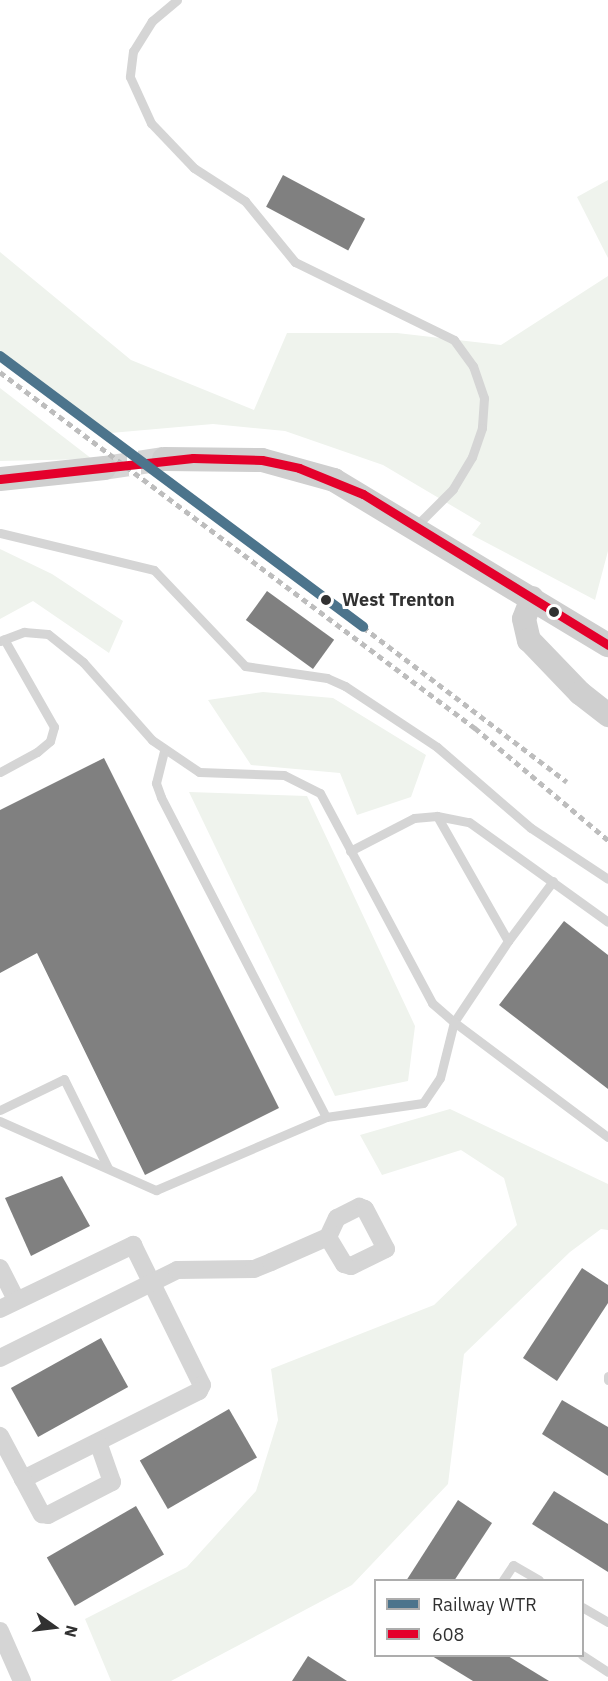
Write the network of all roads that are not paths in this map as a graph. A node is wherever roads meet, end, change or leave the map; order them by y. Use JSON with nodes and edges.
{"nodes":[{"id":1,"x":177,"y":0,"type":"edge"},
{"id":2,"x":164,"y":459,"type":"tunnel mouth"},
{"id":3,"x":104,"y":468,"type":"tunnel mouth"},
{"id":4,"x":0,"y":479,"type":"edge"},
{"id":5,"x":416,"y":526,"type":"junction"},
{"id":6,"x":0,"y":533,"type":"edge"},
{"id":7,"x":532,"y":598,"type":"junction"},
{"id":8,"x":2,"y":640,"type":"edge"},
{"id":9,"x":608,"y":645,"type":"edge"},
{"id":10,"x":608,"y":715,"type":"edge"},
{"id":11,"x":164,"y":751,"type":"junction"},
{"id":12,"x":0,"y":772,"type":"edge"},
{"id":13,"x":437,"y":816,"type":"junction"},
{"id":14,"x":351,"y":851,"type":"junction"},
{"id":15,"x":608,"y":879,"type":"edge"},
{"id":16,"x":553,"y":881,"type":"junction"},
{"id":17,"x":608,"y":922,"type":"edge"},
{"id":18,"x":508,"y":941,"type":"junction"},
{"id":19,"x":454,"y":1022,"type":"junction"},
{"id":20,"x":0,"y":1110,"type":"edge"},
{"id":21,"x":326,"y":1117,"type":"junction"},
{"id":22,"x":0,"y":1121,"type":"edge"},
{"id":23,"x":608,"y":1137,"type":"edge"},
{"id":24,"x":108,"y":1168,"type":"junction"},
{"id":25,"x":328,"y":1237,"type":"dead end"},
{"id":26,"x":0,"y":1268,"type":"edge"},
{"id":27,"x":153,"y":1279,"type":"junction"},
{"id":28,"x":8,"y":1304,"type":"edge"},
{"id":29,"x":0,"y":1358,"type":"edge"},
{"id":30,"x":0,"y":1436,"type":"edge"},
{"id":31,"x":98,"y":1442,"type":"junction"},
{"id":32,"x":23,"y":1479,"type":"junction"},
{"id":33,"x":504,"y":1579,"type":"edge"},
{"id":34,"x":536,"y":1579,"type":"edge"},
{"id":35,"x":584,"y":1608,"type":"edge"},
{"id":36,"x":608,"y":1623,"type":"edge"},
{"id":37,"x":0,"y":1631,"type":"edge"},
{"id":38,"x":584,"y":1656,"type":"edge"},
{"id":39,"x":608,"y":1658,"type":"edge"},
{"id":40,"x":605,"y":1670,"type":"edge"},
{"id":41,"x":21,"y":1681,"type":"edge"}],
"edges":[{"from":1,"to":5,"type":"lane"},
{"from":2,"to":5,"type":"main road"},
{"from":3,"to":4,"type":"main road"},
{"from":5,"to":7,"type":"main road"},
{"from":6,"to":15,"type":"lane"},
{"from":7,"to":9,"type":"main road"},
{"from":7,"to":10,"type":"main road"},
{"from":8,"to":11,"type":"lane"},
{"from":8,"to":12,"type":"lane"},
{"from":11,"to":14,"type":"lane"},
{"from":11,"to":21,"type":"lane"},
{"from":13,"to":14,"type":"lane"},
{"from":13,"to":16,"type":"lane"},
{"from":13,"to":18,"type":"lane"},
{"from":14,"to":19,"type":"lane"},
{"from":16,"to":17,"type":"lane"},
{"from":16,"to":18,"type":"lane"},
{"from":18,"to":19,"type":"lane"},
{"from":19,"to":21,"type":"lane"},
{"from":19,"to":23,"type":"lane"},
{"from":20,"to":24,"type":"lane"},
{"from":21,"to":24,"type":"lane"},
{"from":22,"to":24,"type":"lane"},
{"from":25,"to":27,"type":"street"},
{"from":26,"to":28,"type":"street"},
{"from":27,"to":28,"type":"street"},
{"from":27,"to":29,"type":"street"},
{"from":27,"to":31,"type":"street"},
{"from":30,"to":32,"type":"street"},
{"from":31,"to":32,"type":"street"},
{"from":31,"to":32,"type":"street"},
{"from":33,"to":34,"type":"lane"},
{"from":35,"to":36,"type":"lane"},
{"from":37,"to":41,"type":"street"},
{"from":38,"to":40,"type":"lane"},
{"from":39,"to":40,"type":"lane"}]}
